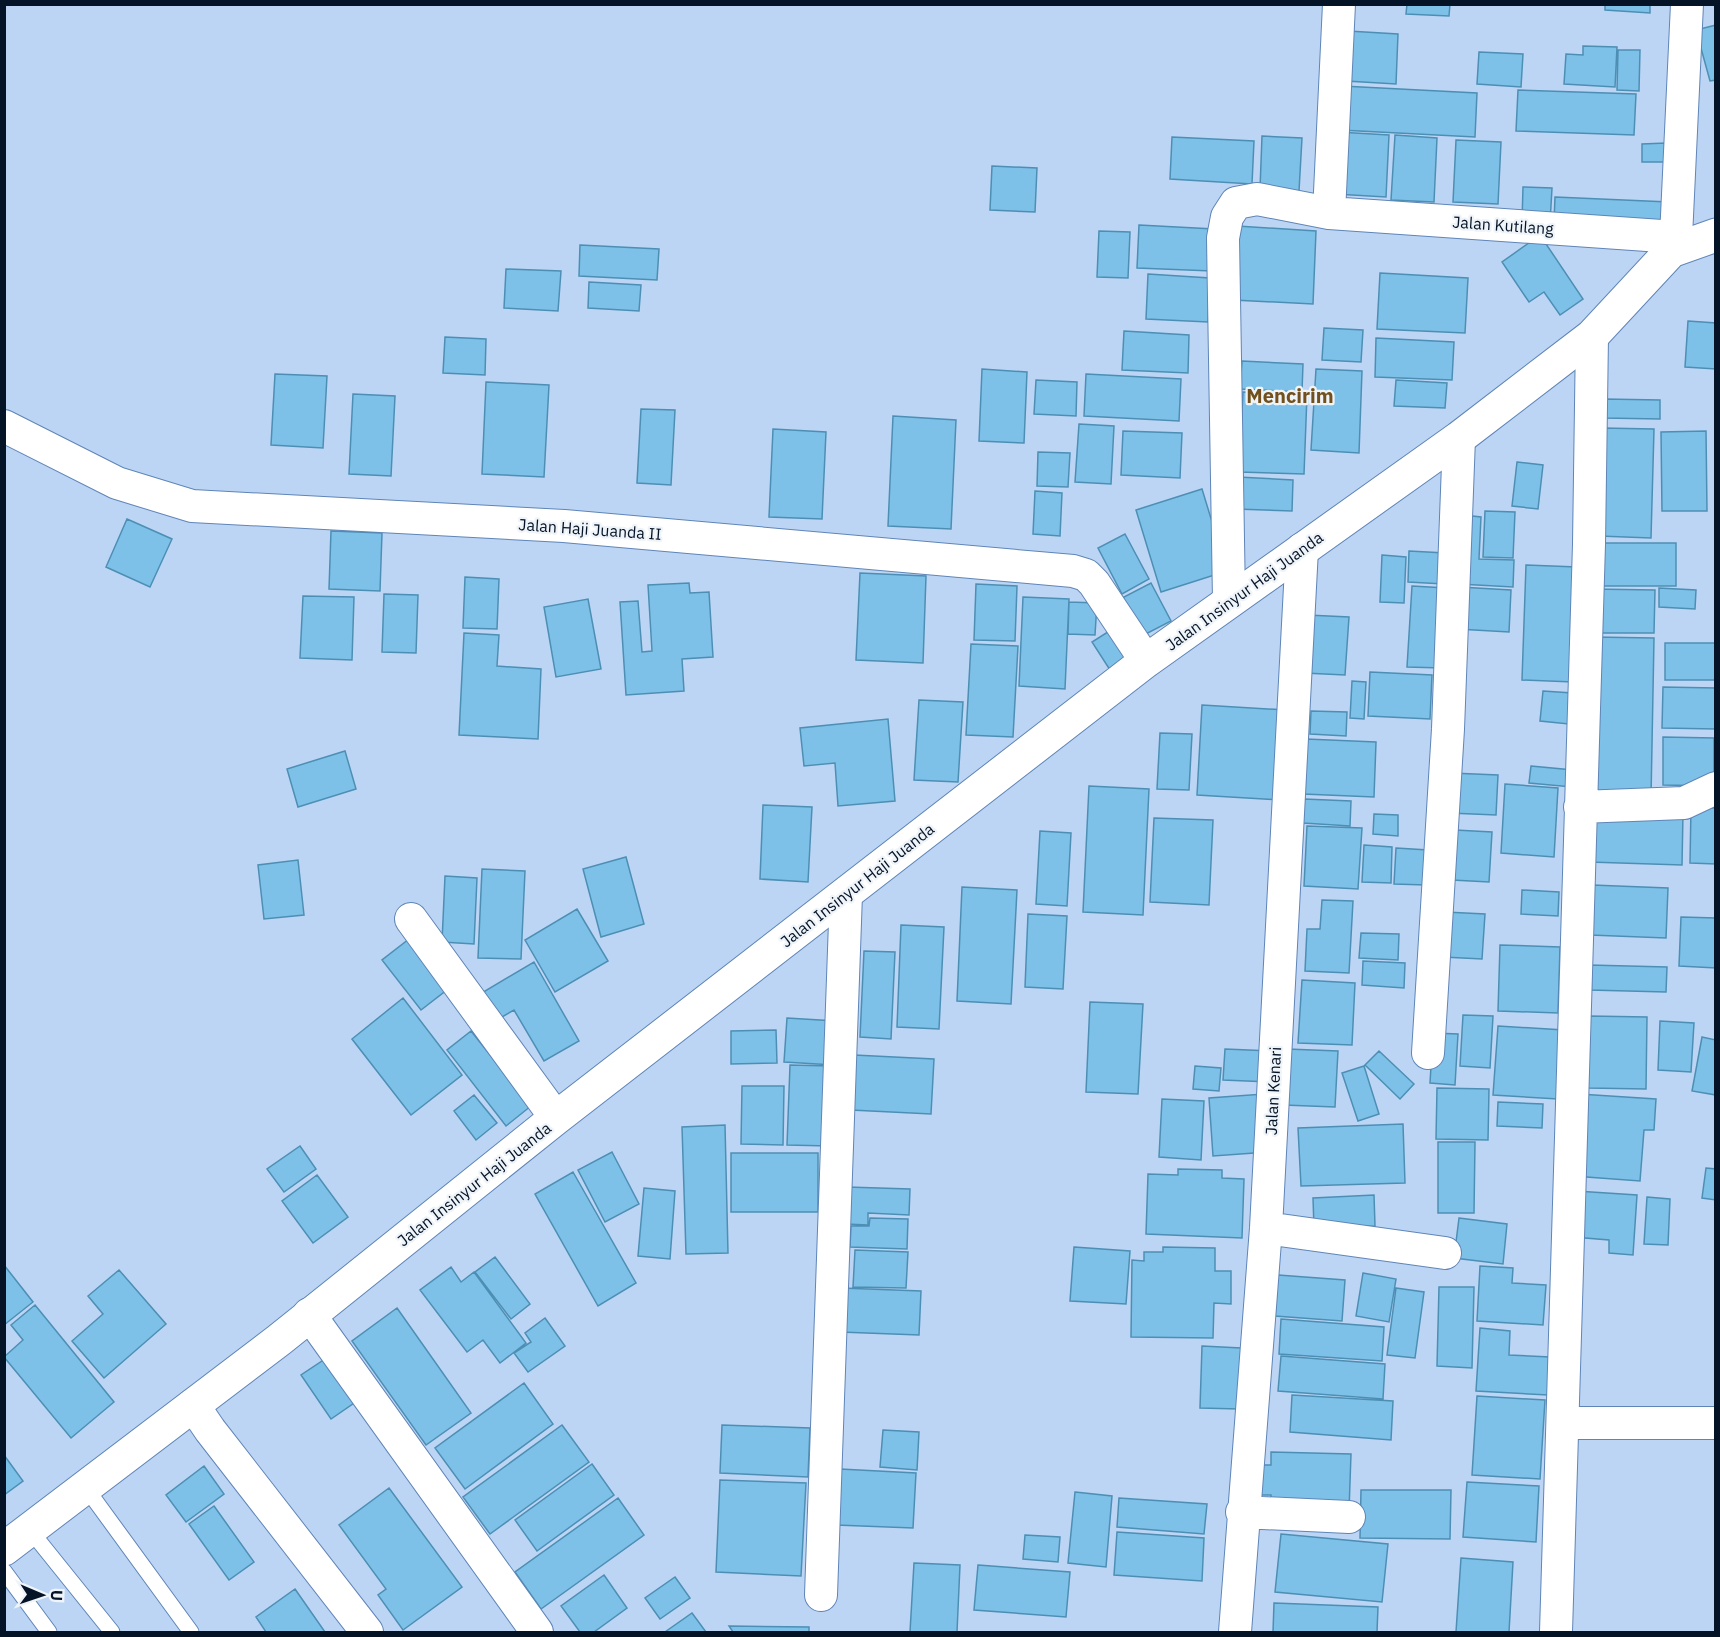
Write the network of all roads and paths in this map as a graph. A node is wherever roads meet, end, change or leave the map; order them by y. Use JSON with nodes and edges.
{"nodes":[{"id":1,"x":1339,"y":4,"type":"edge"},
{"id":2,"x":1687,"y":4,"type":"edge"},
{"id":3,"x":1329,"y":213,"type":"junction"},
{"id":4,"x":1716,"y":235,"type":"edge"},
{"id":5,"x":1674,"y":244,"type":"junction"},
{"id":6,"x":1592,"y":336,"type":"junction"},
{"id":7,"x":4,"y":426,"type":"edge"},
{"id":8,"x":1459,"y":438,"type":"junction"},
{"id":9,"x":1302,"y":549,"type":"junction"},
{"id":10,"x":1229,"y":600,"type":"junction"},
{"id":11,"x":1146,"y":661,"type":"junction"},
{"id":12,"x":1716,"y":788,"type":"edge"},
{"id":13,"x":1580,"y":807,"type":"junction"},
{"id":14,"x":846,"y":894,"type":"junction"},
{"id":15,"x":411,"y":919,"type":"dead end"},
{"id":16,"x":1428,"y":1053,"type":"dead end"},
{"id":17,"x":556,"y":1118,"type":"junction"},
{"id":18,"x":1266,"y":1228,"type":"junction"},
{"id":19,"x":1445,"y":1253,"type":"dead end"},
{"id":20,"x":309,"y":1314,"type":"junction"},
{"id":21,"x":193,"y":1405,"type":"junction"},
{"id":22,"x":1564,"y":1423,"type":"junction"},
{"id":23,"x":1716,"y":1423,"type":"edge"},
{"id":24,"x":86,"y":1488,"type":"junction"},
{"id":25,"x":1242,"y":1512,"type":"junction"},
{"id":26,"x":1349,"y":1517,"type":"dead end"},
{"id":27,"x":30,"y":1530,"type":"junction"},
{"id":28,"x":4,"y":1549,"type":"edge"},
{"id":29,"x":4,"y":1571,"type":"edge"},
{"id":30,"x":821,"y":1595,"type":"dead end"},
{"id":31,"x":49,"y":1632,"type":"edge"},
{"id":32,"x":112,"y":1632,"type":"edge"},
{"id":33,"x":191,"y":1632,"type":"edge"},
{"id":34,"x":367,"y":1632,"type":"edge"},
{"id":35,"x":537,"y":1632,"type":"edge"},
{"id":36,"x":1235,"y":1632,"type":"edge"},
{"id":37,"x":1556,"y":1632,"type":"edge"}],
"edges":[{"from":1,"to":3,"type":"street"},
{"from":2,"to":5,"type":"street"},
{"from":3,"to":5,"type":"street","name":"Jalan Kutilang"},
{"from":3,"to":10,"type":"street","name":"Jalan Kutilang"},
{"from":4,"to":5,"type":"street","name":"Jalan Insinyur Haji Juanda"},
{"from":5,"to":6,"type":"street","name":"Jalan Insinyur Haji Juanda"},
{"from":6,"to":8,"type":"street","name":"Jalan Insinyur Haji Juanda"},
{"from":6,"to":13,"type":"street"},
{"from":7,"to":11,"type":"street","name":"Jalan Haji Juanda II"},
{"from":8,"to":9,"type":"street","name":"Jalan Insinyur Haji Juanda"},
{"from":8,"to":16,"type":"street"},
{"from":9,"to":10,"type":"street","name":"Jalan Insinyur Haji Juanda"},
{"from":9,"to":18,"type":"street","name":"Jalan Kenari"},
{"from":10,"to":11,"type":"street","name":"Jalan Insinyur Haji Juanda"},
{"from":11,"to":14,"type":"street","name":"Jalan Insinyur Haji Juanda"},
{"from":12,"to":13,"type":"street"},
{"from":13,"to":22,"type":"street"},
{"from":14,"to":17,"type":"street","name":"Jalan Insinyur Haji Juanda"},
{"from":14,"to":30,"type":"street"},
{"from":15,"to":17,"type":"street"},
{"from":17,"to":20,"type":"street","name":"Jalan Insinyur Haji Juanda"},
{"from":18,"to":19,"type":"street"},
{"from":18,"to":25,"type":"street","name":"Jalan Kenari"},
{"from":20,"to":21,"type":"street","name":"Jalan Insinyur Haji Juanda"},
{"from":20,"to":35,"type":"street"},
{"from":21,"to":24,"type":"street","name":"Jalan Insinyur Haji Juanda"},
{"from":21,"to":34,"type":"street"},
{"from":22,"to":23,"type":"street"},
{"from":22,"to":37,"type":"street"},
{"from":24,"to":27,"type":"street","name":"Jalan Insinyur Haji Juanda"},
{"from":24,"to":33,"type":"lane"},
{"from":25,"to":26,"type":"street"},
{"from":25,"to":36,"type":"street","name":"Jalan Kenari"},
{"from":27,"to":28,"type":"street","name":"Jalan Insinyur Haji Juanda"},
{"from":27,"to":32,"type":"lane"},
{"from":29,"to":31,"type":"lane"}]}
